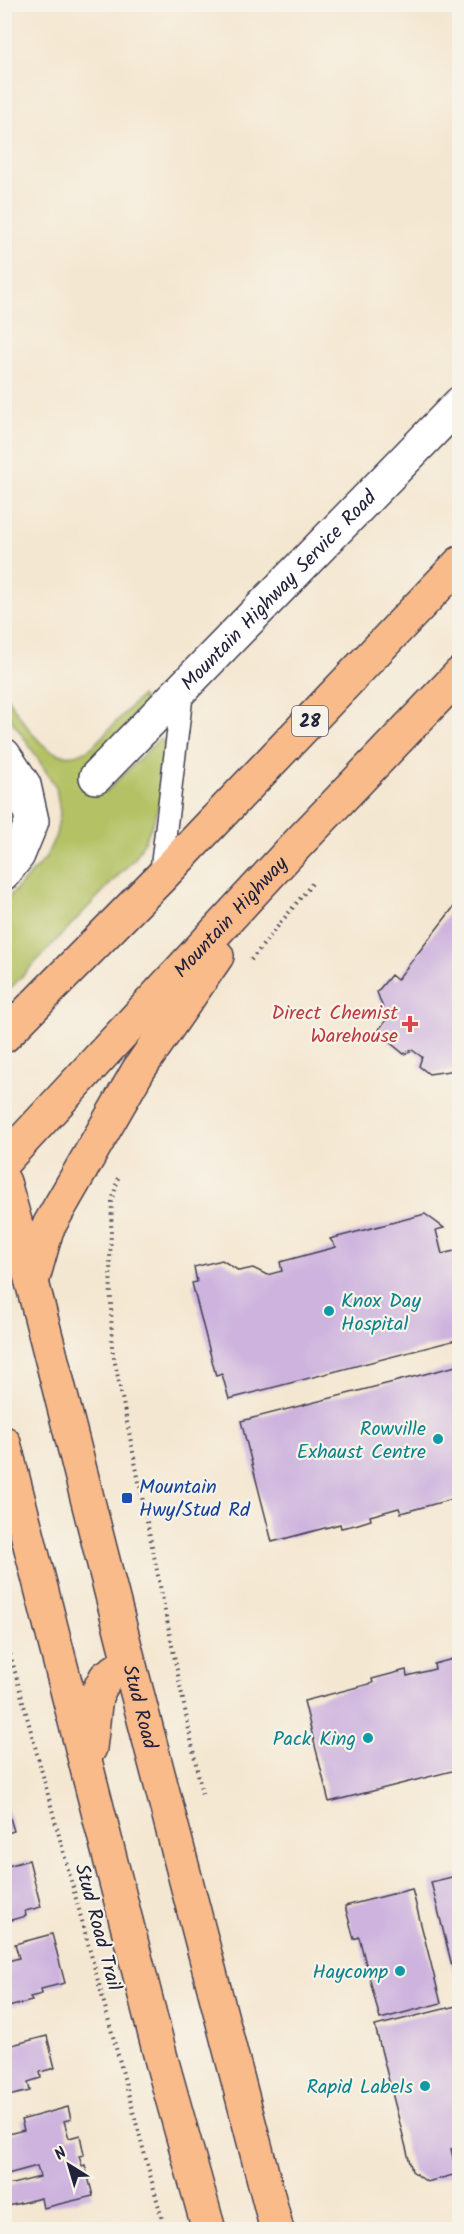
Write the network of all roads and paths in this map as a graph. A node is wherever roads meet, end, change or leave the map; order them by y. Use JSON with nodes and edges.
{"nodes":[{"id":1,"x":459,"y":403,"type":"edge"},
{"id":2,"x":459,"y":563,"type":"edge"},
{"id":3,"x":459,"y":674,"type":"edge"},
{"id":4,"x":183,"y":688,"type":"junction"},
{"id":5,"x":4,"y":755,"type":"edge"},
{"id":6,"x":96,"y":777,"type":"dead end"},
{"id":7,"x":287,"y":855,"type":"junction"},
{"id":8,"x":4,"y":873,"type":"edge"},
{"id":9,"x":160,"y":878,"type":"junction"},
{"id":10,"x":315,"y":879,"type":"dead end"},
{"id":11,"x":250,"y":961,"type":"dead end"},
{"id":12,"x":4,"y":1036,"type":"edge"},
{"id":13,"x":4,"y":1161,"type":"edge"},
{"id":14,"x":121,"y":1170,"type":"dead end"},
{"id":15,"x":4,"y":1182,"type":"edge"},
{"id":16,"x":32,"y":1282,"type":"junction"},
{"id":17,"x":4,"y":1443,"type":"edge"},
{"id":18,"x":4,"y":1492,"type":"edge"},
{"id":19,"x":27,"y":1530,"type":"junction"},
{"id":20,"x":4,"y":1631,"type":"edge"},
{"id":21,"x":129,"y":1662,"type":"junction"},
{"id":22,"x":88,"y":1764,"type":"junction"},
{"id":23,"x":204,"y":1803,"type":"dead end"},
{"id":24,"x":165,"y":2229,"type":"edge"},
{"id":25,"x":208,"y":2229,"type":"edge"},
{"id":26,"x":277,"y":2229,"type":"edge"}],
"edges":[{"from":1,"to":4,"type":"street","name":"Mountain Highway Service Road"},
{"from":2,"to":9,"type":"main road","number":"28"},
{"from":3,"to":7,"type":"main road","name":"Mountain Highway"},
{"from":4,"to":6,"type":"street","name":"Mountain Highway Service Road"},
{"from":4,"to":9,"type":"lane"},
{"from":5,"to":8,"type":"street"},
{"from":7,"to":13,"type":"main road","name":"Mountain Highway"},
{"from":7,"to":16,"type":"main road"},
{"from":9,"to":12,"type":"main road","number":"28"},
{"from":10,"to":11,"type":"path"},
{"from":14,"to":23,"type":"path"},
{"from":15,"to":16,"type":"main road","name":"Stud Road"},
{"from":16,"to":21,"type":"main road","name":"Stud Road"},
{"from":17,"to":19,"type":"main road"},
{"from":18,"to":19,"type":"main road"},
{"from":19,"to":22,"type":"main road"},
{"from":20,"to":24,"type":"path","name":"Stud Road Trail"},
{"from":21,"to":22,"type":"main road"},
{"from":21,"to":26,"type":"main road","name":"Stud Road"},
{"from":22,"to":25,"type":"main road"}]}
